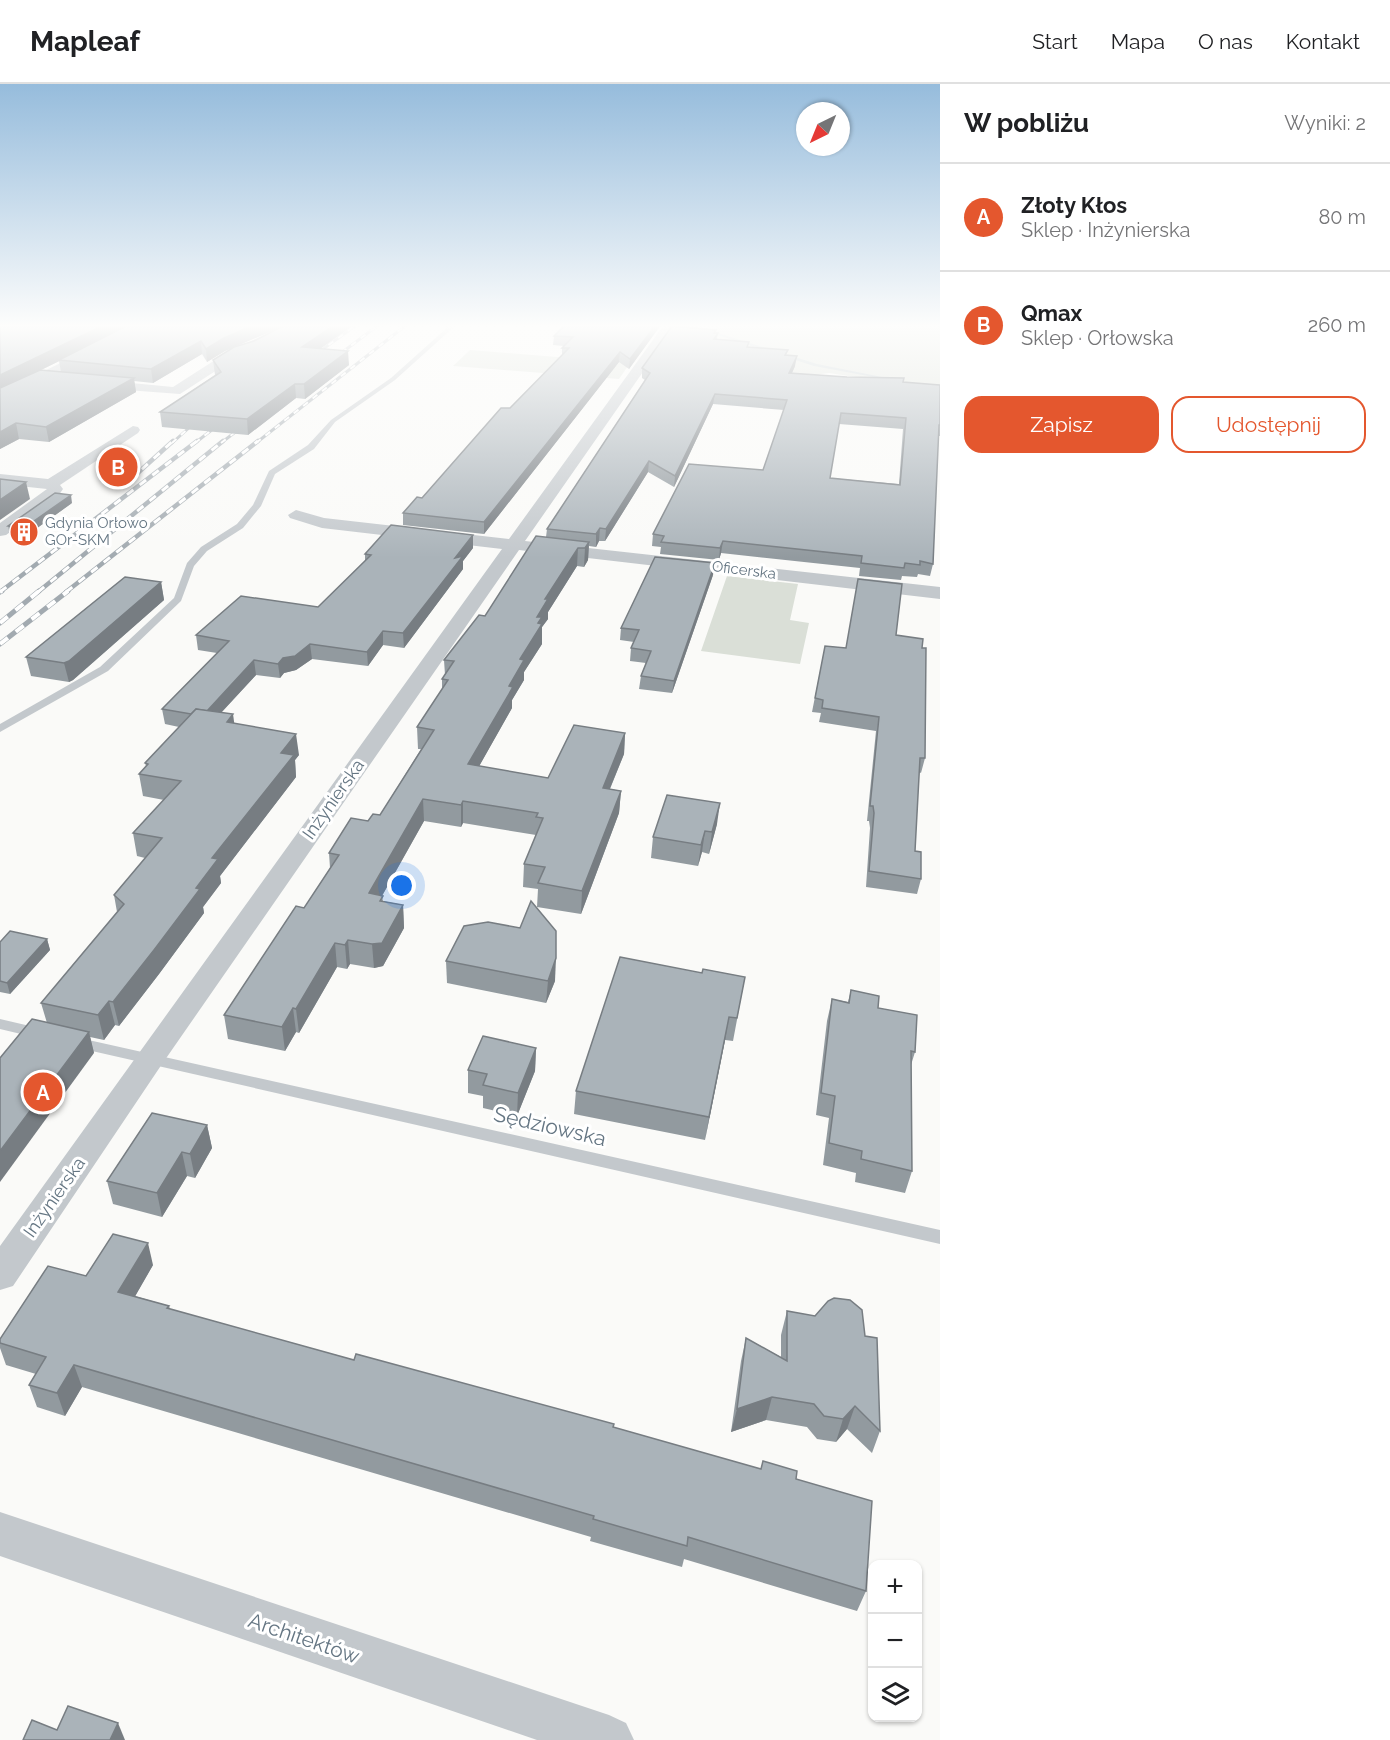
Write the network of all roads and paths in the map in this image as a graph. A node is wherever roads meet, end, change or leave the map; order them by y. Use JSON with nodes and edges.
{"nodes":[{"id":1,"x":358,"y":403,"type":"edge"},
{"id":2,"x":614,"y":403,"type":"edge"},
{"id":3,"x":132,"y":430,"type":"dead end"},
{"id":4,"x":0,"y":479,"type":"edge"},
{"id":5,"x":51,"y":484,"type":"junction"},
{"id":6,"x":296,"y":515,"type":"dead end"},
{"id":7,"x":0,"y":531,"type":"edge"},
{"id":8,"x":513,"y":544,"type":"junction"},
{"id":9,"x":940,"y":592,"type":"edge"},
{"id":10,"x":0,"y":729,"type":"edge"},
{"id":11,"x":0,"y":1024,"type":"edge"},
{"id":12,"x":149,"y":1059,"type":"junction"},
{"id":13,"x":940,"y":1237,"type":"edge"},
{"id":14,"x":0,"y":1275,"type":"edge"},
{"id":15,"x":0,"y":1534,"type":"edge"},
{"id":16,"x":609,"y":1740,"type":"edge"}],
"edges":[{"from":1,"to":10,"type":"lane"},
{"from":2,"to":8,"type":"street","name":"Inżynierska"},
{"from":3,"to":5,"type":"street"},
{"from":4,"to":5,"type":"street"},
{"from":5,"to":7,"type":"street"},
{"from":6,"to":8,"type":"street","name":"Oficerska"},
{"from":8,"to":9,"type":"street","name":"Oficerska"},
{"from":8,"to":12,"type":"street","name":"Inżynierska"},
{"from":11,"to":12,"type":"lane","name":"Sędziowska"},
{"from":12,"to":13,"type":"lane","name":"Sędziowska"},
{"from":12,"to":14,"type":"street","name":"Inżynierska"},
{"from":15,"to":16,"type":"street","name":"Architektów"}]}
